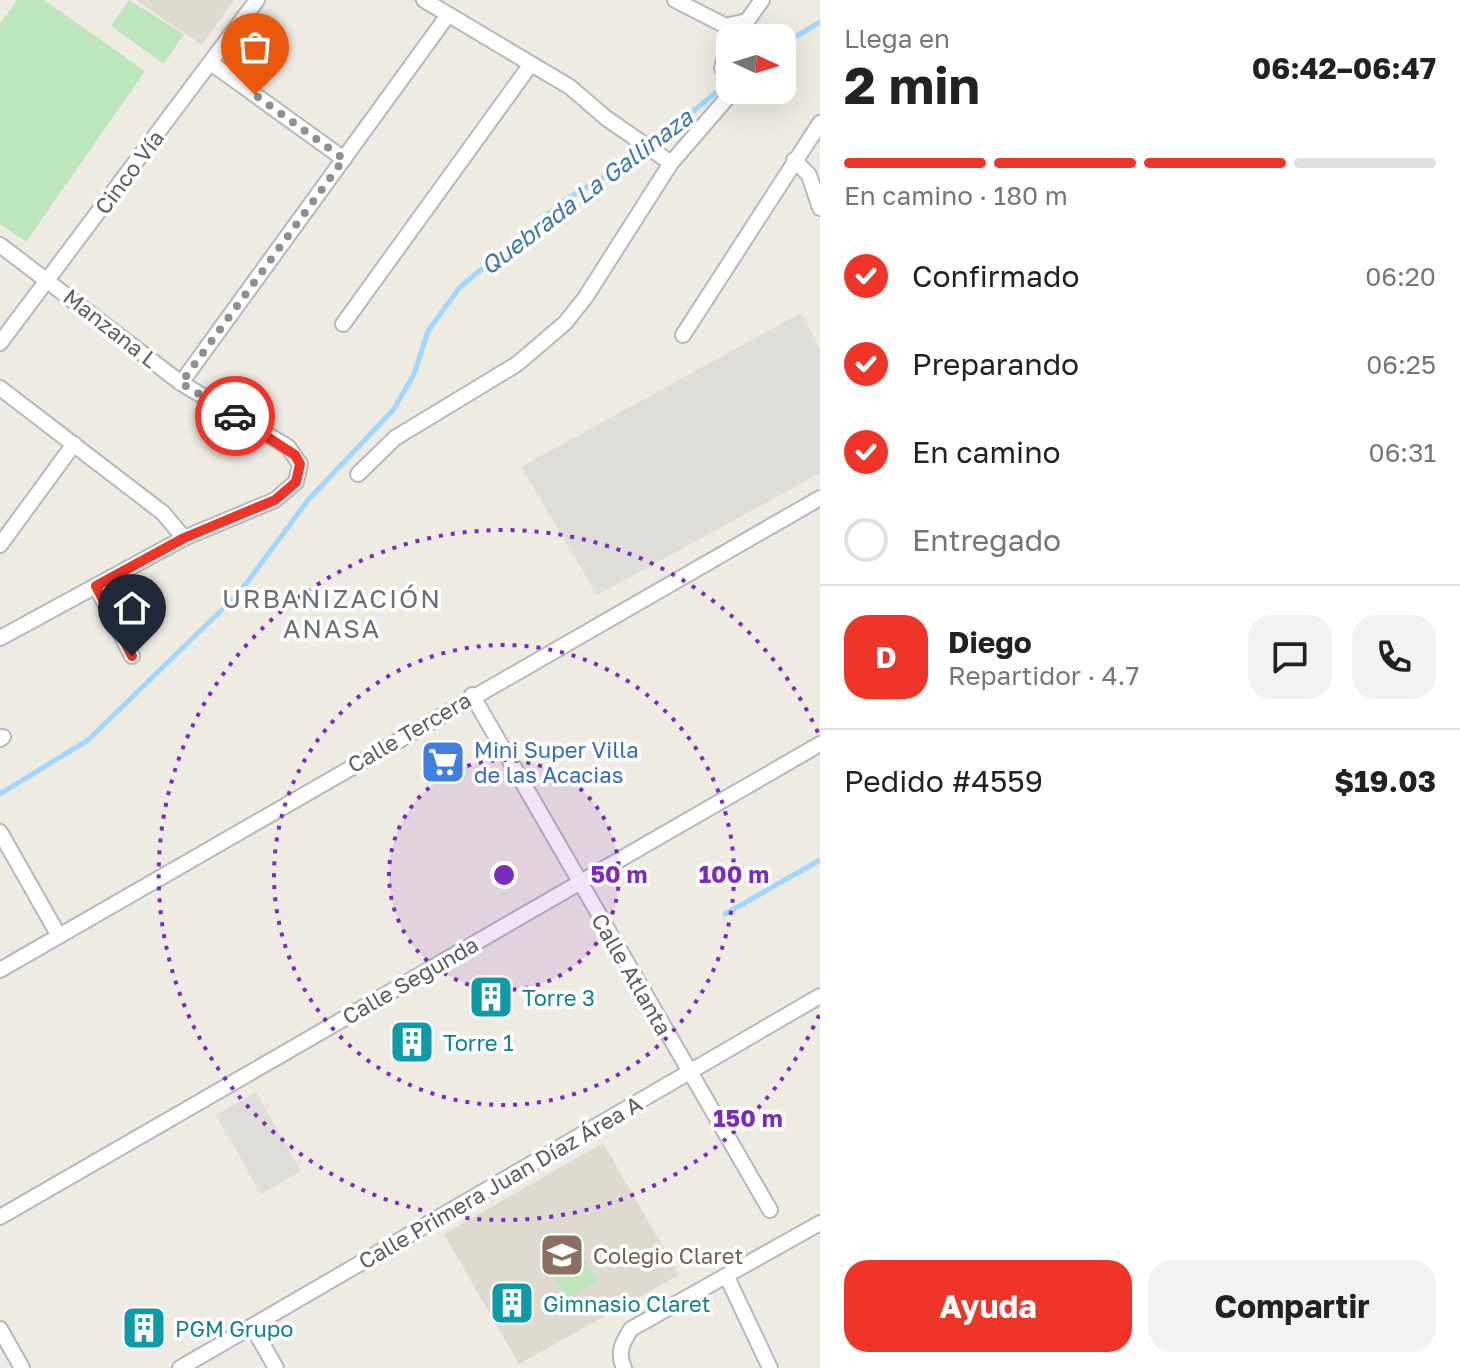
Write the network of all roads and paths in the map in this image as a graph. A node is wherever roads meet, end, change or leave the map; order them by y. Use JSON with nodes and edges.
{"nodes":[{"id":1,"x":257,"y":0,"type":"edge"},
{"id":2,"x":424,"y":0,"type":"edge"},
{"id":3,"x":675,"y":0,"type":"edge"},
{"id":4,"x":762,"y":0,"type":"edge"},
{"id":5,"x":448,"y":15,"type":"junction"},
{"id":6,"x":744,"y":24,"type":"edge"},
{"id":7,"x":716,"y":25,"type":"edge"},
{"id":8,"x":211,"y":63,"type":"junction"},
{"id":9,"x":531,"y":64,"type":"junction"},
{"id":10,"x":721,"y":104,"type":"edge"},
{"id":11,"x":820,"y":123,"type":"edge"},
{"id":12,"x":344,"y":159,"type":"junction"},
{"id":13,"x":666,"y":159,"type":"junction"},
{"id":14,"x":794,"y":160,"type":"junction"},
{"id":15,"x":820,"y":208,"type":"edge"},
{"id":16,"x":0,"y":245,"type":"edge"},
{"id":17,"x":49,"y":280,"type":"junction"},
{"id":18,"x":343,"y":324,"type":"dead end"},
{"id":19,"x":683,"y":335,"type":"dead end"},
{"id":20,"x":0,"y":343,"type":"edge"},
{"id":21,"x":181,"y":383,"type":"junction"},
{"id":22,"x":0,"y":388,"type":"edge"},
{"id":23,"x":74,"y":444,"type":"junction"},
{"id":24,"x":358,"y":474,"type":"dead end"},
{"id":25,"x":820,"y":498,"type":"edge"},
{"id":26,"x":184,"y":538,"type":"junction"},
{"id":27,"x":0,"y":545,"type":"edge"},
{"id":28,"x":96,"y":586,"type":"junction"},
{"id":29,"x":0,"y":638,"type":"edge"},
{"id":30,"x":132,"y":656,"type":"dead end"},
{"id":31,"x":472,"y":695,"type":"junction"},
{"id":32,"x":820,"y":744,"type":"edge"},
{"id":33,"x":0,"y":832,"type":"edge"},
{"id":34,"x":580,"y":881,"type":"junction"},
{"id":35,"x":59,"y":936,"type":"junction"},
{"id":36,"x":0,"y":970,"type":"edge"},
{"id":37,"x":820,"y":996,"type":"edge"},
{"id":38,"x":688,"y":1072,"type":"junction"},
{"id":39,"x":770,"y":1210,"type":"dead end"},
{"id":40,"x":0,"y":1217,"type":"edge"},
{"id":41,"x":820,"y":1223,"type":"edge"},
{"id":42,"x":727,"y":1277,"type":"junction"},
{"id":43,"x":252,"y":1326,"type":"junction"},
{"id":44,"x":0,"y":1329,"type":"edge"},
{"id":45,"x":22,"y":1368,"type":"edge"},
{"id":46,"x":180,"y":1368,"type":"edge"},
{"id":47,"x":276,"y":1368,"type":"edge"},
{"id":48,"x":624,"y":1368,"type":"edge"},
{"id":49,"x":770,"y":1368,"type":"edge"}],
"edges":[{"from":1,"to":8,"type":"street","name":"Cinco Vía"},
{"from":2,"to":5,"type":"street"},
{"from":3,"to":7,"type":"street"},
{"from":4,"to":6,"type":"street"},
{"from":5,"to":9,"type":"street"},
{"from":5,"to":12,"type":"street"},
{"from":8,"to":12,"type":"street"},
{"from":8,"to":17,"type":"street","name":"Cinco Vía"},
{"from":9,"to":13,"type":"street"},
{"from":9,"to":18,"type":"street"},
{"from":10,"to":13,"type":"street"},
{"from":11,"to":14,"type":"street"},
{"from":12,"to":21,"type":"street"},
{"from":13,"to":24,"type":"street"},
{"from":14,"to":15,"type":"street"},
{"from":14,"to":19,"type":"street"},
{"from":16,"to":17,"type":"street","name":"Manzana L"},
{"from":17,"to":20,"type":"street","name":"Cinco Vía"},
{"from":17,"to":21,"type":"street","name":"Manzana L"},
{"from":21,"to":26,"type":"street","name":"Manzana L"},
{"from":22,"to":23,"type":"street"},
{"from":23,"to":26,"type":"street"},
{"from":23,"to":27,"type":"street"},
{"from":25,"to":31,"type":"street","name":"Calle Tercera"},
{"from":26,"to":28,"type":"street"},
{"from":28,"to":29,"type":"street"},
{"from":28,"to":30,"type":"street"},
{"from":31,"to":34,"type":"street","name":"Calle Atlanta"},
{"from":31,"to":35,"type":"street","name":"Calle Tercera"},
{"from":32,"to":34,"type":"street","name":"Calle Segunda"},
{"from":33,"to":35,"type":"street"},
{"from":34,"to":38,"type":"street","name":"Calle Atlanta"},
{"from":34,"to":40,"type":"street","name":"Calle Segunda"},
{"from":35,"to":36,"type":"street","name":"Calle Tercera"},
{"from":37,"to":38,"type":"street","name":"Calle Primera Juan Díaz Área A"},
{"from":38,"to":39,"type":"street","name":"Calle Atlanta"},
{"from":38,"to":43,"type":"street","name":"Calle Primera Juan Díaz Área A"},
{"from":41,"to":42,"type":"street"},
{"from":42,"to":48,"type":"street"},
{"from":42,"to":49,"type":"street"},
{"from":43,"to":46,"type":"street","name":"Calle Primera Juan Díaz Área A"},
{"from":43,"to":47,"type":"street"},
{"from":44,"to":45,"type":"street"}]}
